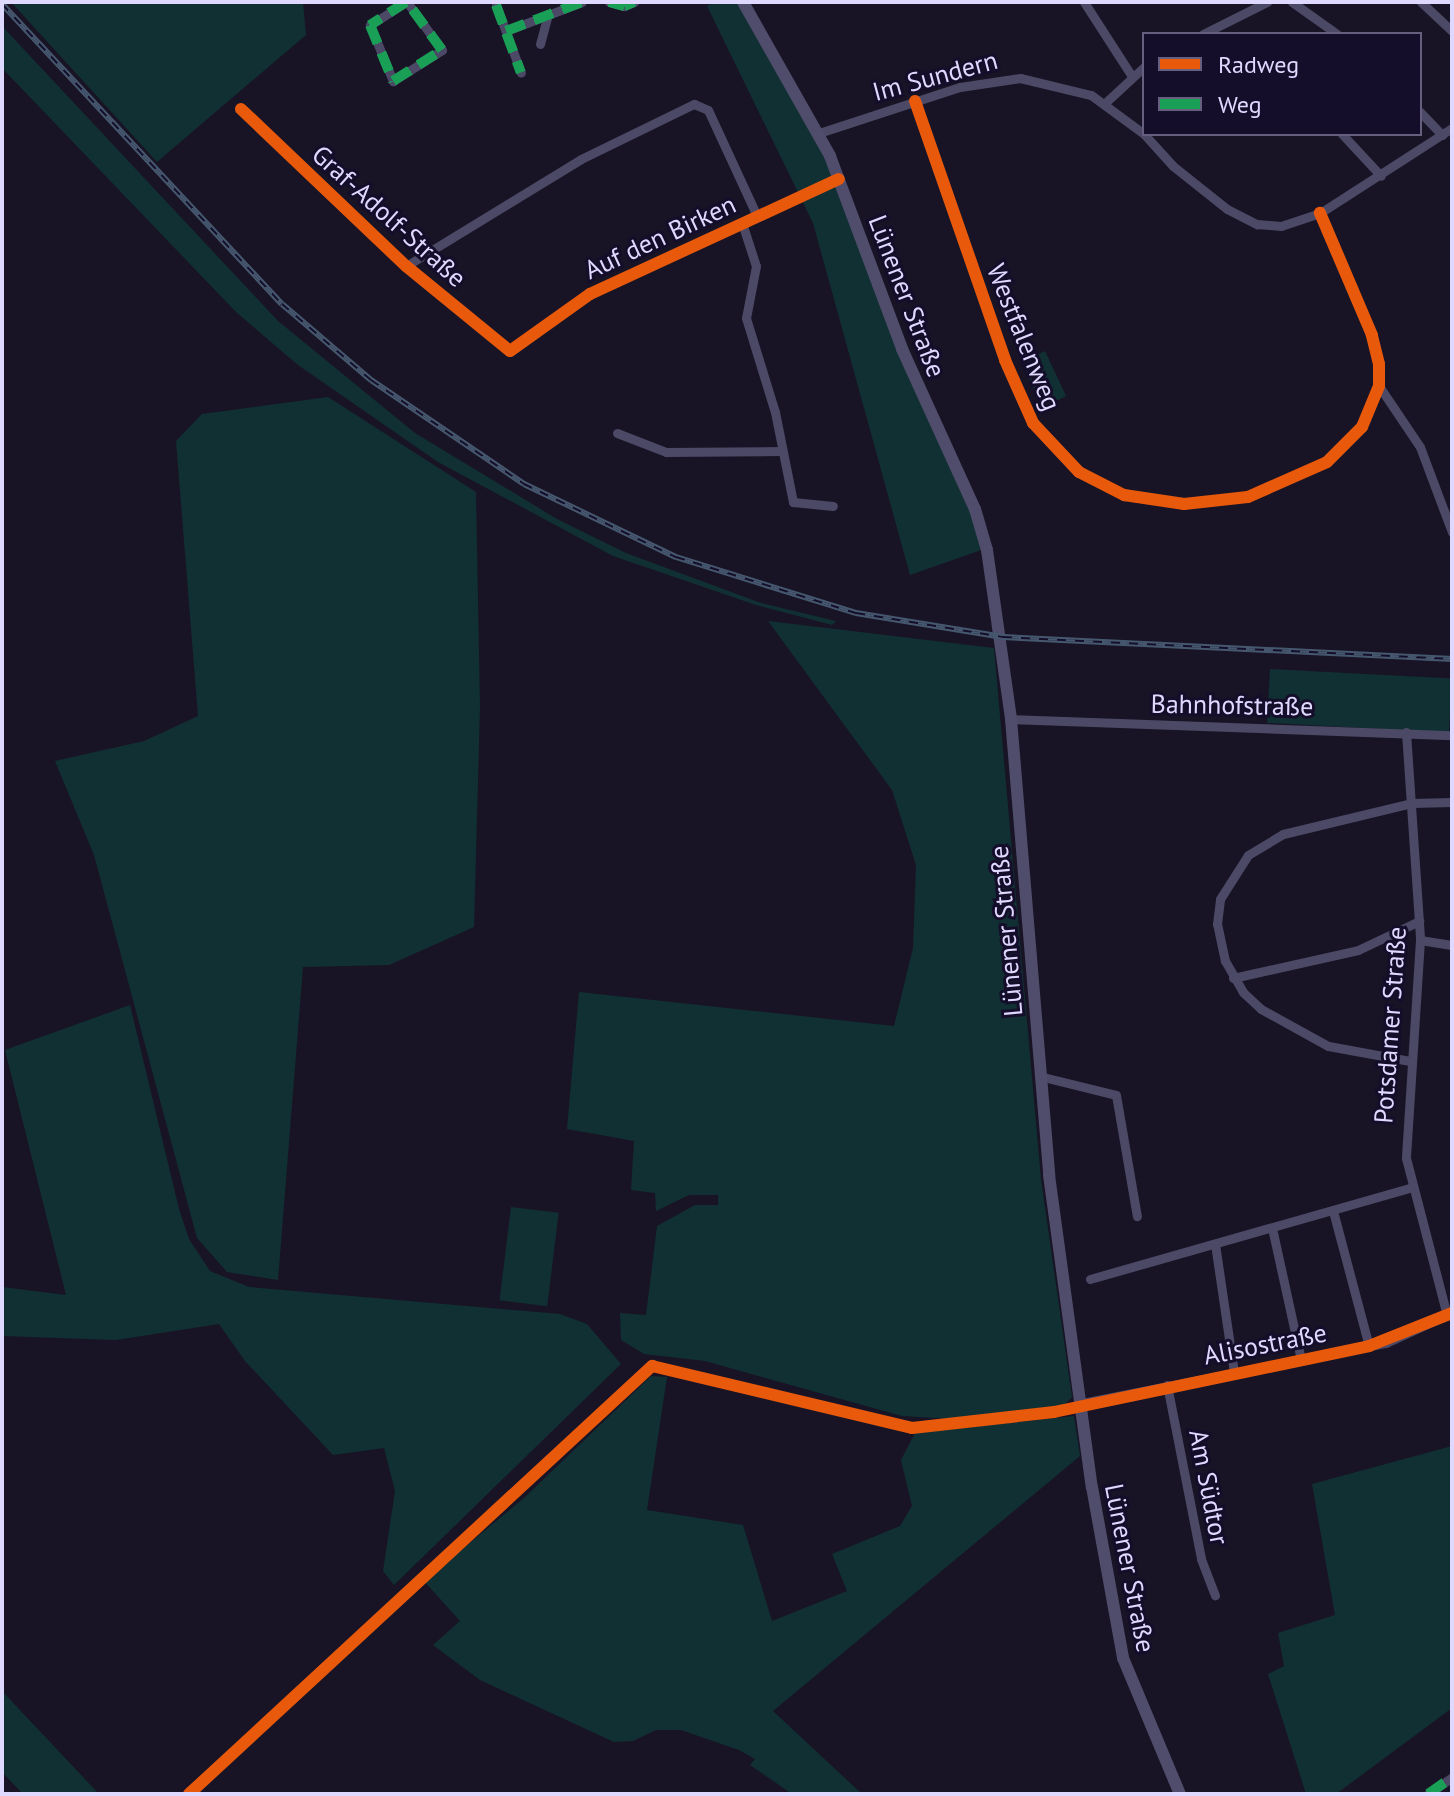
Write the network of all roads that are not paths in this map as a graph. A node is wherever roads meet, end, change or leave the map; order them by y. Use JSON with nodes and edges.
{"nodes":[{"id":1,"x":407,"y":2,"type":"edge"},
{"id":2,"x":582,"y":2,"type":"edge"},
{"id":3,"x":609,"y":2,"type":"edge"},
{"id":4,"x":634,"y":2,"type":"edge"},
{"id":5,"x":743,"y":2,"type":"edge"},
{"id":6,"x":1084,"y":2,"type":"edge"},
{"id":7,"x":1267,"y":2,"type":"edge"},
{"id":8,"x":1292,"y":2,"type":"edge"},
{"id":9,"x":1421,"y":2,"type":"edge"},
{"id":10,"x":496,"y":5,"type":"dead end"},
{"id":11,"x":548,"y":14,"type":"junction"},
{"id":12,"x":506,"y":31,"type":"junction"},
{"id":13,"x":1452,"y":31,"type":"edge"},
{"id":14,"x":1212,"y":32,"type":"edge"},
{"id":15,"x":1334,"y":32,"type":"edge"},
{"id":16,"x":540,"y":44,"type":"dead end"},
{"id":17,"x":1142,"y":68,"type":"edge"},
{"id":18,"x":521,"y":73,"type":"dead end"},
{"id":19,"x":1131,"y":75,"type":"junction"},
{"id":20,"x":915,"y":101,"type":"junction"},
{"id":21,"x":1105,"y":103,"type":"junction"},
{"id":22,"x":241,"y":109,"type":"dead end"},
{"id":23,"x":1422,"y":114,"type":"edge"},
{"id":24,"x":1452,"y":128,"type":"edge"},
{"id":25,"x":1142,"y":132,"type":"edge"},
{"id":26,"x":819,"y":133,"type":"junction"},
{"id":27,"x":1442,"y":135,"type":"junction"},
{"id":28,"x":1146,"y":136,"type":"edge"},
{"id":29,"x":1344,"y":136,"type":"edge"},
{"id":30,"x":1381,"y":176,"type":"junction"},
{"id":31,"x":839,"y":179,"type":"junction"},
{"id":32,"x":1320,"y":213,"type":"junction"},
{"id":33,"x":757,"y":216,"type":"junction"},
{"id":34,"x":742,"y":223,"type":"junction"},
{"id":35,"x":406,"y":266,"type":"junction"},
{"id":36,"x":510,"y":351,"type":"joint"},
{"id":37,"x":1379,"y":386,"type":"junction"},
{"id":38,"x":617,"y":433,"type":"dead end"},
{"id":39,"x":782,"y":451,"type":"junction"},
{"id":40,"x":833,"y":506,"type":"dead end"},
{"id":41,"x":1452,"y":532,"type":"edge"},
{"id":42,"x":1011,"y":719,"type":"junction"},
{"id":43,"x":1406,"y":732,"type":"junction"},
{"id":44,"x":1452,"y":735,"type":"edge"},
{"id":45,"x":1452,"y":802,"type":"edge"},
{"id":46,"x":1412,"y":803,"type":"junction"},
{"id":47,"x":1419,"y":921,"type":"junction"},
{"id":48,"x":1420,"y":940,"type":"junction"},
{"id":49,"x":1452,"y":945,"type":"edge"},
{"id":50,"x":1233,"y":978,"type":"junction"},
{"id":51,"x":1410,"y":1061,"type":"junction"},
{"id":52,"x":1039,"y":1076,"type":"junction"},
{"id":53,"x":1410,"y":1188,"type":"junction"},
{"id":54,"x":1333,"y":1211,"type":"junction"},
{"id":55,"x":1137,"y":1216,"type":"dead end"},
{"id":56,"x":1272,"y":1228,"type":"junction"},
{"id":57,"x":1215,"y":1244,"type":"junction"},
{"id":58,"x":1090,"y":1279,"type":"dead end"},
{"id":59,"x":1449,"y":1314,"type":"edge"},
{"id":60,"x":1369,"y":1346,"type":"junction"},
{"id":61,"x":1301,"y":1360,"type":"junction"},
{"id":62,"x":1234,"y":1373,"type":"junction"},
{"id":63,"x":1167,"y":1385,"type":"junction"},
{"id":64,"x":1082,"y":1403,"type":"junction"},
{"id":65,"x":1215,"y":1595,"type":"dead end"},
{"id":66,"x":1452,"y":1777,"type":"edge"},
{"id":67,"x":1180,"y":1794,"type":"edge"},
{"id":68,"x":1428,"y":1794,"type":"edge"}],
"edges":[{"from":1,"to":1,"type":"street"},
{"from":2,"to":11,"type":"street"},
{"from":3,"to":4,"type":"street"},
{"from":5,"to":26,"type":"main road","name":"Lünener Straße"},
{"from":6,"to":19,"type":"street"},
{"from":7,"to":14,"type":"street"},
{"from":8,"to":15,"type":"street"},
{"from":9,"to":13,"type":"street"},
{"from":10,"to":12,"type":"street"},
{"from":11,"to":12,"type":"street"},
{"from":11,"to":16,"type":"street"},
{"from":12,"to":18,"type":"street"},
{"from":17,"to":19,"type":"street"},
{"from":19,"to":21,"type":"street"},
{"from":20,"to":21,"type":"street","name":"Im Sundern"},
{"from":20,"to":26,"type":"street","name":"Im Sundern"},
{"from":20,"to":37,"type":"street","name":"Westfalenweg"},
{"from":21,"to":25,"type":"street","name":"Im Sundern"},
{"from":22,"to":35,"type":"street","name":"Graf-Adolf-Straße"},
{"from":23,"to":27,"type":"street"},
{"from":24,"to":27,"type":"street","name":"Im Sundern"},
{"from":26,"to":31,"type":"main road","name":"Lünener Straße"},
{"from":27,"to":30,"type":"street","name":"Im Sundern"},
{"from":28,"to":32,"type":"street","name":"Im Sundern"},
{"from":29,"to":30,"type":"street"},
{"from":30,"to":32,"type":"street","name":"Im Sundern"},
{"from":31,"to":33,"type":"street","name":"Auf den Birken"},
{"from":31,"to":42,"type":"main road","name":"Lünener Straße"},
{"from":32,"to":37,"type":"street"},
{"from":33,"to":34,"type":"street","name":"Auf den Birken"},
{"from":33,"to":35,"type":"street"},
{"from":34,"to":36,"type":"street","name":"Auf den Birken"},
{"from":34,"to":39,"type":"street"},
{"from":35,"to":36,"type":"street","name":"Graf-Adolf-Straße"},
{"from":37,"to":41,"type":"street"},
{"from":38,"to":39,"type":"street"},
{"from":39,"to":40,"type":"street"},
{"from":42,"to":43,"type":"street","name":"Bahnhofstraße"},
{"from":42,"to":52,"type":"main road","name":"Lünener Straße"},
{"from":43,"to":44,"type":"street","name":"Bahnhofstraße"},
{"from":43,"to":46,"type":"street","name":"Potsdamer Straße"},
{"from":45,"to":46,"type":"street"},
{"from":46,"to":47,"type":"street","name":"Potsdamer Straße"},
{"from":46,"to":50,"type":"street"},
{"from":47,"to":48,"type":"street","name":"Potsdamer Straße"},
{"from":47,"to":50,"type":"street"},
{"from":48,"to":49,"type":"street"},
{"from":48,"to":51,"type":"street","name":"Potsdamer Straße"},
{"from":50,"to":51,"type":"street"},
{"from":51,"to":53,"type":"street","name":"Potsdamer Straße"},
{"from":52,"to":55,"type":"street"},
{"from":52,"to":64,"type":"main road","name":"Lünener Straße"},
{"from":53,"to":54,"type":"street"},
{"from":53,"to":59,"type":"street","name":"Potsdamer Straße"},
{"from":54,"to":56,"type":"street"},
{"from":54,"to":60,"type":"street","name":"Alisostraße"},
{"from":56,"to":57,"type":"street"},
{"from":56,"to":61,"type":"street","name":"Alisostraße"},
{"from":57,"to":58,"type":"street"},
{"from":57,"to":62,"type":"street","name":"Alisostraße"},
{"from":59,"to":60,"type":"street","name":"Alisostraße"},
{"from":60,"to":61,"type":"street","name":"Alisostraße"},
{"from":61,"to":62,"type":"street","name":"Alisostraße"},
{"from":62,"to":63,"type":"street","name":"Alisostraße"},
{"from":63,"to":64,"type":"street","name":"Alisostraße"},
{"from":63,"to":65,"type":"street","name":"Am Südtor"},
{"from":64,"to":67,"type":"main road","name":"Lünener Straße"},
{"from":66,"to":68,"type":"street"}]}
